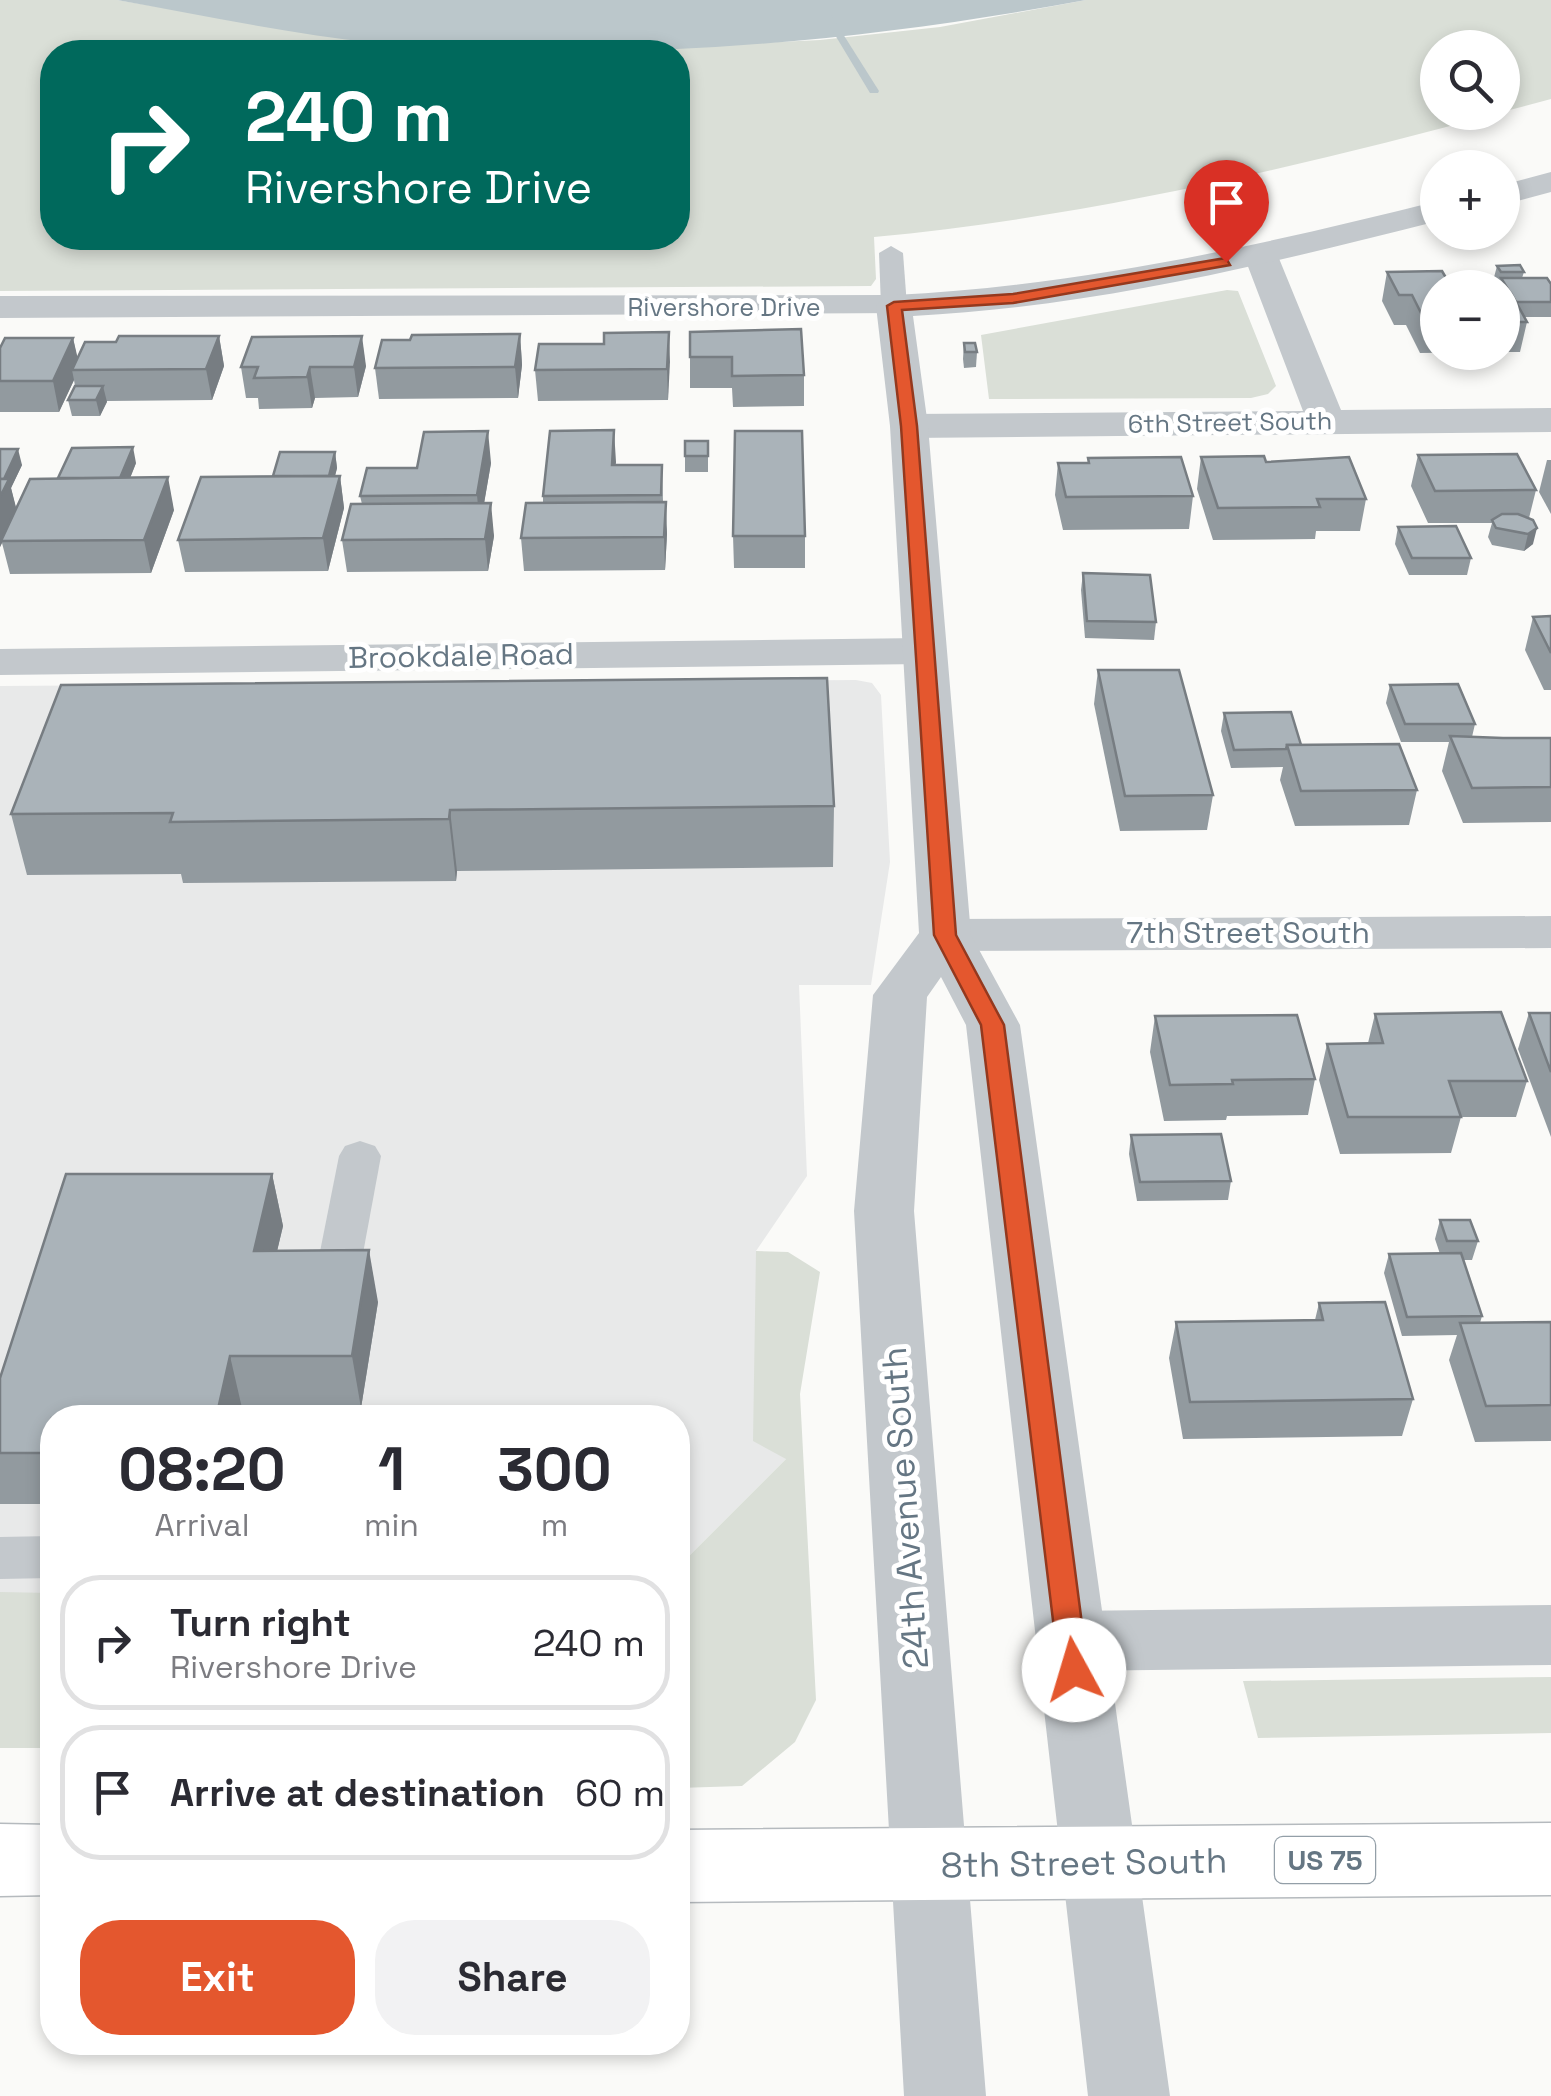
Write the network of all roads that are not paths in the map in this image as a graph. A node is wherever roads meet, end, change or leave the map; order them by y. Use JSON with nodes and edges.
{"nodes":[{"id":1,"x":1551,"y":182,"type":"edge"},
{"id":2,"x":1520,"y":190,"type":"edge"},
{"id":3,"x":1420,"y":216,"type":"edge"},
{"id":4,"x":892,"y":253,"type":"dead end"},
{"id":5,"x":1261,"y":256,"type":"junction"},
{"id":6,"x":894,"y":306,"type":"junction"},
{"id":7,"x":0,"y":307,"type":"edge"},
{"id":8,"x":1551,"y":420,"type":"edge"},
{"id":9,"x":1326,"y":421,"type":"junction"},
{"id":10,"x":909,"y":426,"type":"junction"},
{"id":11,"x":922,"y":651,"type":"junction"},
{"id":12,"x":0,"y":662,"type":"edge"},
{"id":13,"x":1551,"y":932,"type":"edge"},
{"id":14,"x":945,"y":935,"type":"junction"},
{"id":15,"x":360,"y":1156,"type":"dead end"},
{"id":16,"x":332,"y":1302,"type":"edge"},
{"id":17,"x":40,"y":1557,"type":"edge"},
{"id":18,"x":0,"y":1558,"type":"edge"},
{"id":19,"x":1551,"y":1635,"type":"edge"},
{"id":20,"x":1071,"y":1641,"type":"junction"},
{"id":21,"x":1551,"y":1858,"type":"edge"},
{"id":22,"x":0,"y":1860,"type":"edge"},
{"id":23,"x":40,"y":1860,"type":"edge"},
{"id":24,"x":1098,"y":1860,"type":"junction"},
{"id":25,"x":690,"y":1866,"type":"edge"},
{"id":26,"x":927,"y":1866,"type":"junction"},
{"id":27,"x":945,"y":2096,"type":"edge"},
{"id":28,"x":1129,"y":2096,"type":"edge"}],
"edges":[{"from":1,"to":2,"type":"street"},
{"from":3,"to":5,"type":"street","name":"Rivershore Drive"},
{"from":4,"to":6,"type":"lane"},
{"from":5,"to":6,"type":"street","name":"Rivershore Drive"},
{"from":5,"to":9,"type":"street"},
{"from":6,"to":7,"type":"street","name":"Rivershore Drive"},
{"from":6,"to":10,"type":"street"},
{"from":8,"to":9,"type":"street","name":"6th Street South"},
{"from":9,"to":10,"type":"street","name":"6th Street South"},
{"from":10,"to":11,"type":"street"},
{"from":11,"to":12,"type":"street","name":"Brookdale Road"},
{"from":11,"to":14,"type":"street"},
{"from":13,"to":14,"type":"street","name":"7th Street South"},
{"from":14,"to":20,"type":"street"},
{"from":14,"to":26,"type":"street","name":"24th Avenue South"},
{"from":15,"to":16,"type":"lane"},
{"from":17,"to":18,"type":"lane"},
{"from":19,"to":20,"type":"street"},
{"from":20,"to":24,"type":"street"},
{"from":21,"to":24,"type":"main road","name":"8th Street South","number":"US 75"},
{"from":22,"to":23,"type":"main road"},
{"from":24,"to":26,"type":"main road","name":"8th Street South","number":"US 75"},
{"from":24,"to":28,"type":"street"},
{"from":25,"to":26,"type":"main road","name":"8th Street South","number":"US 75"},
{"from":26,"to":27,"type":"street","name":"24th Avenue South"}]}
